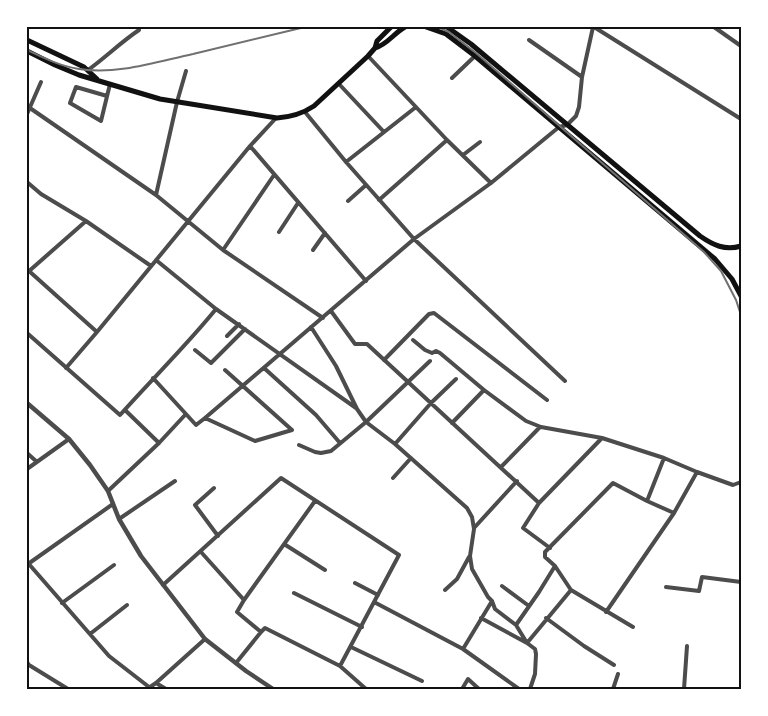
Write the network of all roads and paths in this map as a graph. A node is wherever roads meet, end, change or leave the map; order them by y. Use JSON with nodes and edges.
{"nodes":[{"id":1,"x":139,"y":27,"type":"edge"},
{"id":2,"x":391,"y":27,"type":"edge"},
{"id":3,"x":405,"y":27,"type":"edge"},
{"id":4,"x":426,"y":27,"type":"edge"},
{"id":5,"x":447,"y":27,"type":"edge"},
{"id":6,"x":594,"y":27,"type":"edge"},
{"id":7,"x":714,"y":27,"type":"edge"},
{"id":8,"x":27,"y":40,"type":"edge"},
{"id":9,"x":529,"y":40,"type":"dead end"},
{"id":10,"x":741,"y":46,"type":"edge"},
{"id":11,"x":375,"y":48,"type":"junction"},
{"id":12,"x":27,"y":51,"type":"edge"},
{"id":13,"x":368,"y":56,"type":"junction"},
{"id":14,"x":476,"y":56,"type":"junction"},
{"id":15,"x":88,"y":70,"type":"junction"},
{"id":16,"x":186,"y":71,"type":"dead end"},
{"id":17,"x":582,"y":77,"type":"junction"},
{"id":18,"x":452,"y":78,"type":"dead end"},
{"id":19,"x":98,"y":80,"type":"junction"},
{"id":20,"x":41,"y":82,"type":"dead end"},
{"id":21,"x":110,"y":84,"type":"junction"},
{"id":22,"x":339,"y":84,"type":"junction"},
{"id":23,"x":107,"y":96,"type":"junction"},
{"id":24,"x":177,"y":102,"type":"junction"},
{"id":25,"x":29,"y":107,"type":"edge"},
{"id":26,"x":416,"y":107,"type":"junction"},
{"id":27,"x":305,"y":112,"type":"junction"},
{"id":28,"x":27,"y":114,"type":"edge"},
{"id":29,"x":277,"y":118,"type":"junction"},
{"id":30,"x":741,"y":119,"type":"edge"},
{"id":31,"x":567,"y":125,"type":"junction"},
{"id":32,"x":559,"y":127,"type":"junction"},
{"id":33,"x":384,"y":132,"type":"junction"},
{"id":34,"x":447,"y":140,"type":"junction"},
{"id":35,"x":480,"y":142,"type":"dead end"},
{"id":36,"x":250,"y":146,"type":"junction"},
{"id":37,"x":463,"y":155,"type":"junction"},
{"id":38,"x":346,"y":162,"type":"junction"},
{"id":39,"x":274,"y":176,"type":"junction"},
{"id":40,"x":27,"y":182,"type":"edge"},
{"id":41,"x":490,"y":183,"type":"junction"},
{"id":42,"x":366,"y":185,"type":"junction"},
{"id":43,"x":156,"y":195,"type":"junction"},
{"id":44,"x":348,"y":201,"type":"dead end"},
{"id":45,"x":379,"y":201,"type":"junction"},
{"id":46,"x":298,"y":203,"type":"junction"},
{"id":47,"x":86,"y":221,"type":"junction"},
{"id":48,"x":188,"y":222,"type":"junction"},
{"id":49,"x":279,"y":232,"type":"dead end"},
{"id":50,"x":325,"y":233,"type":"junction"},
{"id":51,"x":414,"y":239,"type":"junction"},
{"id":52,"x":741,"y":246,"type":"edge"},
{"id":53,"x":223,"y":250,"type":"junction"},
{"id":54,"x":313,"y":250,"type":"dead end"},
{"id":55,"x":156,"y":260,"type":"junction"},
{"id":56,"x":151,"y":266,"type":"junction"},
{"id":57,"x":28,"y":272,"type":"edge"},
{"id":58,"x":366,"y":281,"type":"junction"},
{"id":59,"x":741,"y":296,"type":"edge"},
{"id":60,"x":216,"y":309,"type":"junction"},
{"id":61,"x":331,"y":311,"type":"junction"},
{"id":62,"x":322,"y":318,"type":"junction"},
{"id":63,"x":239,"y":324,"type":"junction"},
{"id":64,"x":311,"y":327,"type":"junction"},
{"id":65,"x":226,"y":328,"type":"dead end"},
{"id":66,"x":245,"y":329,"type":"junction"},
{"id":67,"x":97,"y":332,"type":"junction"},
{"id":68,"x":27,"y":333,"type":"edge"},
{"id":69,"x":229,"y":334,"type":"junction"},
{"id":70,"x":236,"y":338,"type":"junction"},
{"id":71,"x":413,"y":340,"type":"dead end"},
{"id":72,"x":195,"y":350,"type":"dead end"},
{"id":73,"x":281,"y":354,"type":"junction"},
{"id":74,"x":384,"y":360,"type":"junction"},
{"id":75,"x":429,"y":360,"type":"dead end"},
{"id":76,"x":66,"y":368,"type":"junction"},
{"id":77,"x":264,"y":368,"type":"junction"},
{"id":78,"x":225,"y":370,"type":"dead end"},
{"id":79,"x":153,"y":378,"type":"junction"},
{"id":80,"x":456,"y":379,"type":"dead end"},
{"id":81,"x":565,"y":381,"type":"dead end"},
{"id":82,"x":408,"y":382,"type":"junction"},
{"id":83,"x":243,"y":387,"type":"junction"},
{"id":84,"x":484,"y":390,"type":"junction"},
{"id":85,"x":547,"y":400,"type":"dead end"},
{"id":86,"x":27,"y":403,"type":"edge"},
{"id":87,"x":432,"y":404,"type":"junction"},
{"id":88,"x":357,"y":409,"type":"junction"},
{"id":89,"x":125,"y":410,"type":"junction"},
{"id":90,"x":185,"y":415,"type":"junction"},
{"id":91,"x":205,"y":418,"type":"junction"},
{"id":92,"x":366,"y":422,"type":"junction"},
{"id":93,"x":452,"y":423,"type":"junction"},
{"id":94,"x":541,"y":427,"type":"junction"},
{"id":95,"x":602,"y":438,"type":"junction"},
{"id":96,"x":69,"y":439,"type":"junction"},
{"id":97,"x":159,"y":443,"type":"junction"},
{"id":98,"x":340,"y":443,"type":"junction"},
{"id":99,"x":395,"y":444,"type":"junction"},
{"id":100,"x":299,"y":445,"type":"dead end"},
{"id":101,"x":27,"y":453,"type":"edge"},
{"id":102,"x":411,"y":458,"type":"junction"},
{"id":103,"x":664,"y":458,"type":"junction"},
{"id":104,"x":38,"y":462,"type":"junction"},
{"id":105,"x":501,"y":467,"type":"junction"},
{"id":106,"x":27,"y":470,"type":"edge"},
{"id":107,"x":697,"y":472,"type":"junction"},
{"id":108,"x":393,"y":478,"type":"dead end"},
{"id":109,"x":175,"y":481,"type":"dead end"},
{"id":110,"x":517,"y":481,"type":"junction"},
{"id":111,"x":741,"y":482,"type":"edge"},
{"id":112,"x":214,"y":488,"type":"dead end"},
{"id":113,"x":108,"y":491,"type":"junction"},
{"id":114,"x":315,"y":501,"type":"junction"},
{"id":115,"x":647,"y":501,"type":"junction"},
{"id":116,"x":539,"y":503,"type":"junction"},
{"id":117,"x":113,"y":504,"type":"junction"},
{"id":118,"x":674,"y":513,"type":"junction"},
{"id":119,"x":120,"y":519,"type":"junction"},
{"id":120,"x":474,"y":529,"type":"junction"},
{"id":121,"x":218,"y":536,"type":"junction"},
{"id":122,"x":284,"y":544,"type":"junction"},
{"id":123,"x":550,"y":548,"type":"junction"},
{"id":124,"x":201,"y":552,"type":"junction"},
{"id":125,"x":470,"y":556,"type":"junction"},
{"id":126,"x":28,"y":564,"type":"edge"},
{"id":127,"x":114,"y":565,"type":"dead end"},
{"id":128,"x":555,"y":566,"type":"junction"},
{"id":129,"x":325,"y":570,"type":"dead end"},
{"id":130,"x":741,"y":582,"type":"edge"},
{"id":131,"x":355,"y":583,"type":"dead end"},
{"id":132,"x":163,"y":585,"type":"junction"},
{"id":133,"x":502,"y":586,"type":"dead end"},
{"id":134,"x":666,"y":587,"type":"dead end"},
{"id":135,"x":446,"y":590,"type":"dead end"},
{"id":136,"x":571,"y":590,"type":"junction"},
{"id":137,"x":294,"y":593,"type":"dead end"},
{"id":138,"x":378,"y":595,"type":"junction"},
{"id":139,"x":244,"y":600,"type":"junction"},
{"id":140,"x":492,"y":601,"type":"junction"},
{"id":141,"x":375,"y":602,"type":"junction"},
{"id":142,"x":62,"y":603,"type":"junction"},
{"id":143,"x":127,"y":605,"type":"dead end"},
{"id":144,"x":529,"y":606,"type":"junction"},
{"id":145,"x":606,"y":612,"type":"junction"},
{"id":146,"x":481,"y":618,"type":"junction"},
{"id":147,"x":546,"y":618,"type":"junction"},
{"id":148,"x":516,"y":626,"type":"junction"},
{"id":149,"x":362,"y":627,"type":"junction"},
{"id":150,"x":633,"y":627,"type":"dead end"},
{"id":151,"x":261,"y":632,"type":"junction"},
{"id":152,"x":90,"y":634,"type":"junction"},
{"id":153,"x":205,"y":639,"type":"junction"},
{"id":154,"x":526,"y":643,"type":"junction"},
{"id":155,"x":687,"y":646,"type":"dead end"},
{"id":156,"x":351,"y":647,"type":"junction"},
{"id":157,"x":463,"y":649,"type":"junction"},
{"id":158,"x":236,"y":663,"type":"junction"},
{"id":159,"x":28,"y":665,"type":"edge"},
{"id":160,"x":614,"y":665,"type":"dead end"},
{"id":161,"x":340,"y":666,"type":"junction"},
{"id":162,"x":618,"y":674,"type":"dead end"},
{"id":163,"x":422,"y":681,"type":"dead end"},
{"id":164,"x":156,"y":683,"type":"junction"},
{"id":165,"x":148,"y":688,"type":"edge"},
{"id":166,"x":68,"y":689,"type":"edge"},
{"id":167,"x":166,"y":689,"type":"edge"},
{"id":168,"x":273,"y":689,"type":"edge"},
{"id":169,"x":366,"y":689,"type":"edge"},
{"id":170,"x":462,"y":689,"type":"edge"},
{"id":171,"x":479,"y":689,"type":"edge"},
{"id":172,"x":519,"y":689,"type":"edge"},
{"id":173,"x":530,"y":689,"type":"edge"},
{"id":174,"x":613,"y":689,"type":"edge"},
{"id":175,"x":684,"y":689,"type":"edge"}],
"edges":[{"from":1,"to":15,"type":"street"},
{"from":2,"to":11,"type":"main road"},
{"from":3,"to":11,"type":"main road"},
{"from":4,"to":14,"type":"main road"},
{"from":5,"to":31,"type":"main road"},
{"from":6,"to":17,"type":"street"},
{"from":6,"to":30,"type":"street"},
{"from":7,"to":10,"type":"street"},
{"from":8,"to":15,"type":"main road"},
{"from":9,"to":17,"type":"street"},
{"from":11,"to":13,"type":"main road"},
{"from":12,"to":19,"type":"main road"},
{"from":13,"to":22,"type":"main road"},
{"from":13,"to":26,"type":"street"},
{"from":14,"to":18,"type":"street"},
{"from":14,"to":32,"type":"main road"},
{"from":15,"to":19,"type":"main road"},
{"from":16,"to":24,"type":"street"},
{"from":17,"to":31,"type":"street"},
{"from":19,"to":21,"type":"main road"},
{"from":20,"to":25,"type":"street"},
{"from":21,"to":23,"type":"street"},
{"from":21,"to":24,"type":"main road"},
{"from":22,"to":27,"type":"main road"},
{"from":22,"to":33,"type":"street"},
{"from":23,"to":23,"type":"street"},
{"from":24,"to":29,"type":"main road"},
{"from":24,"to":43,"type":"street"},
{"from":25,"to":28,"type":"street"},
{"from":25,"to":43,"type":"street"},
{"from":26,"to":33,"type":"street"},
{"from":26,"to":34,"type":"street"},
{"from":27,"to":29,"type":"main road"},
{"from":27,"to":38,"type":"street"},
{"from":29,"to":36,"type":"street"},
{"from":31,"to":32,"type":"street"},
{"from":31,"to":52,"type":"main road"},
{"from":32,"to":41,"type":"street"},
{"from":32,"to":59,"type":"main road"},
{"from":33,"to":38,"type":"street"},
{"from":34,"to":37,"type":"street"},
{"from":34,"to":45,"type":"street"},
{"from":35,"to":37,"type":"street"},
{"from":36,"to":39,"type":"street"},
{"from":36,"to":48,"type":"street"},
{"from":37,"to":41,"type":"street"},
{"from":38,"to":42,"type":"street"},
{"from":39,"to":46,"type":"street"},
{"from":39,"to":53,"type":"street"},
{"from":40,"to":47,"type":"street"},
{"from":41,"to":51,"type":"street"},
{"from":42,"to":44,"type":"street"},
{"from":42,"to":45,"type":"street"},
{"from":43,"to":48,"type":"street"},
{"from":45,"to":51,"type":"street"},
{"from":46,"to":49,"type":"street"},
{"from":46,"to":50,"type":"street"},
{"from":47,"to":56,"type":"street"},
{"from":47,"to":57,"type":"street"},
{"from":48,"to":53,"type":"street"},
{"from":48,"to":55,"type":"street"},
{"from":50,"to":54,"type":"street"},
{"from":50,"to":58,"type":"street"},
{"from":51,"to":58,"type":"street"},
{"from":51,"to":81,"type":"street"},
{"from":53,"to":62,"type":"street"},
{"from":55,"to":56,"type":"street"},
{"from":55,"to":60,"type":"street"},
{"from":56,"to":67,"type":"street"},
{"from":57,"to":67,"type":"street"},
{"from":58,"to":61,"type":"street"},
{"from":60,"to":63,"type":"street"},
{"from":60,"to":79,"type":"street"},
{"from":61,"to":62,"type":"street"},
{"from":61,"to":74,"type":"street"},
{"from":62,"to":64,"type":"street"},
{"from":63,"to":66,"type":"street"},
{"from":63,"to":69,"type":"street"},
{"from":64,"to":73,"type":"street"},
{"from":64,"to":88,"type":"street"},
{"from":65,"to":69,"type":"street"},
{"from":66,"to":70,"type":"street"},
{"from":66,"to":73,"type":"street"},
{"from":67,"to":76,"type":"street"},
{"from":68,"to":76,"type":"street"},
{"from":69,"to":70,"type":"street"},
{"from":70,"to":72,"type":"street"},
{"from":71,"to":84,"type":"street"},
{"from":73,"to":77,"type":"street"},
{"from":73,"to":88,"type":"street"},
{"from":74,"to":82,"type":"street"},
{"from":74,"to":85,"type":"street"},
{"from":75,"to":82,"type":"street"},
{"from":76,"to":89,"type":"street"},
{"from":77,"to":83,"type":"street"},
{"from":77,"to":98,"type":"street"},
{"from":78,"to":83,"type":"street"},
{"from":79,"to":89,"type":"street"},
{"from":79,"to":90,"type":"street"},
{"from":80,"to":87,"type":"street"},
{"from":82,"to":87,"type":"street"},
{"from":82,"to":92,"type":"street"},
{"from":83,"to":91,"type":"street"},
{"from":83,"to":91,"type":"street"},
{"from":84,"to":93,"type":"street"},
{"from":84,"to":94,"type":"street"},
{"from":86,"to":96,"type":"street"},
{"from":87,"to":93,"type":"street"},
{"from":87,"to":99,"type":"street"},
{"from":88,"to":92,"type":"street"},
{"from":89,"to":97,"type":"street"},
{"from":90,"to":91,"type":"street"},
{"from":90,"to":97,"type":"street"},
{"from":92,"to":98,"type":"street"},
{"from":92,"to":99,"type":"street"},
{"from":93,"to":105,"type":"street"},
{"from":94,"to":95,"type":"street"},
{"from":94,"to":105,"type":"street"},
{"from":95,"to":103,"type":"street"},
{"from":95,"to":116,"type":"street"},
{"from":96,"to":104,"type":"street"},
{"from":96,"to":113,"type":"street"},
{"from":97,"to":113,"type":"street"},
{"from":98,"to":100,"type":"street"},
{"from":99,"to":102,"type":"street"},
{"from":101,"to":104,"type":"street"},
{"from":102,"to":108,"type":"street"},
{"from":102,"to":120,"type":"street"},
{"from":103,"to":107,"type":"street"},
{"from":103,"to":115,"type":"street"},
{"from":104,"to":106,"type":"street"},
{"from":105,"to":110,"type":"street"},
{"from":107,"to":111,"type":"street"},
{"from":107,"to":118,"type":"street"},
{"from":109,"to":119,"type":"street"},
{"from":110,"to":116,"type":"street"},
{"from":110,"to":120,"type":"street"},
{"from":112,"to":121,"type":"street"},
{"from":113,"to":117,"type":"street"},
{"from":114,"to":121,"type":"street"},
{"from":114,"to":122,"type":"street"},
{"from":114,"to":138,"type":"street"},
{"from":115,"to":118,"type":"street"},
{"from":115,"to":123,"type":"street"},
{"from":116,"to":123,"type":"street"},
{"from":117,"to":119,"type":"street"},
{"from":117,"to":126,"type":"street"},
{"from":118,"to":145,"type":"street"},
{"from":119,"to":132,"type":"street"},
{"from":120,"to":125,"type":"street"},
{"from":121,"to":124,"type":"street"},
{"from":122,"to":129,"type":"street"},
{"from":122,"to":139,"type":"street"},
{"from":123,"to":128,"type":"street"},
{"from":124,"to":132,"type":"street"},
{"from":124,"to":139,"type":"street"},
{"from":125,"to":135,"type":"street"},
{"from":125,"to":140,"type":"street"},
{"from":126,"to":142,"type":"street"},
{"from":127,"to":142,"type":"street"},
{"from":128,"to":136,"type":"street"},
{"from":128,"to":144,"type":"street"},
{"from":130,"to":134,"type":"street"},
{"from":131,"to":138,"type":"street"},
{"from":132,"to":153,"type":"street"},
{"from":133,"to":144,"type":"street"},
{"from":136,"to":145,"type":"street"},
{"from":136,"to":147,"type":"street"},
{"from":137,"to":149,"type":"street"},
{"from":138,"to":141,"type":"street"},
{"from":139,"to":151,"type":"street"},
{"from":140,"to":146,"type":"street"},
{"from":140,"to":148,"type":"street"},
{"from":141,"to":149,"type":"street"},
{"from":141,"to":157,"type":"street"},
{"from":142,"to":152,"type":"street"},
{"from":143,"to":152,"type":"street"},
{"from":144,"to":148,"type":"street"},
{"from":145,"to":150,"type":"street"},
{"from":146,"to":154,"type":"street"},
{"from":146,"to":157,"type":"street"},
{"from":147,"to":154,"type":"street"},
{"from":147,"to":160,"type":"street"},
{"from":148,"to":154,"type":"street"},
{"from":149,"to":156,"type":"street"},
{"from":151,"to":158,"type":"street"},
{"from":151,"to":161,"type":"street"},
{"from":152,"to":165,"type":"street"},
{"from":153,"to":158,"type":"street"},
{"from":153,"to":164,"type":"street"},
{"from":154,"to":173,"type":"street"},
{"from":155,"to":175,"type":"street"},
{"from":156,"to":161,"type":"street"},
{"from":156,"to":163,"type":"street"},
{"from":157,"to":172,"type":"street"},
{"from":158,"to":168,"type":"street"},
{"from":159,"to":166,"type":"street"},
{"from":161,"to":169,"type":"street"},
{"from":162,"to":174,"type":"street"},
{"from":164,"to":165,"type":"street"},
{"from":164,"to":167,"type":"street"},
{"from":170,"to":171,"type":"street"}]}
